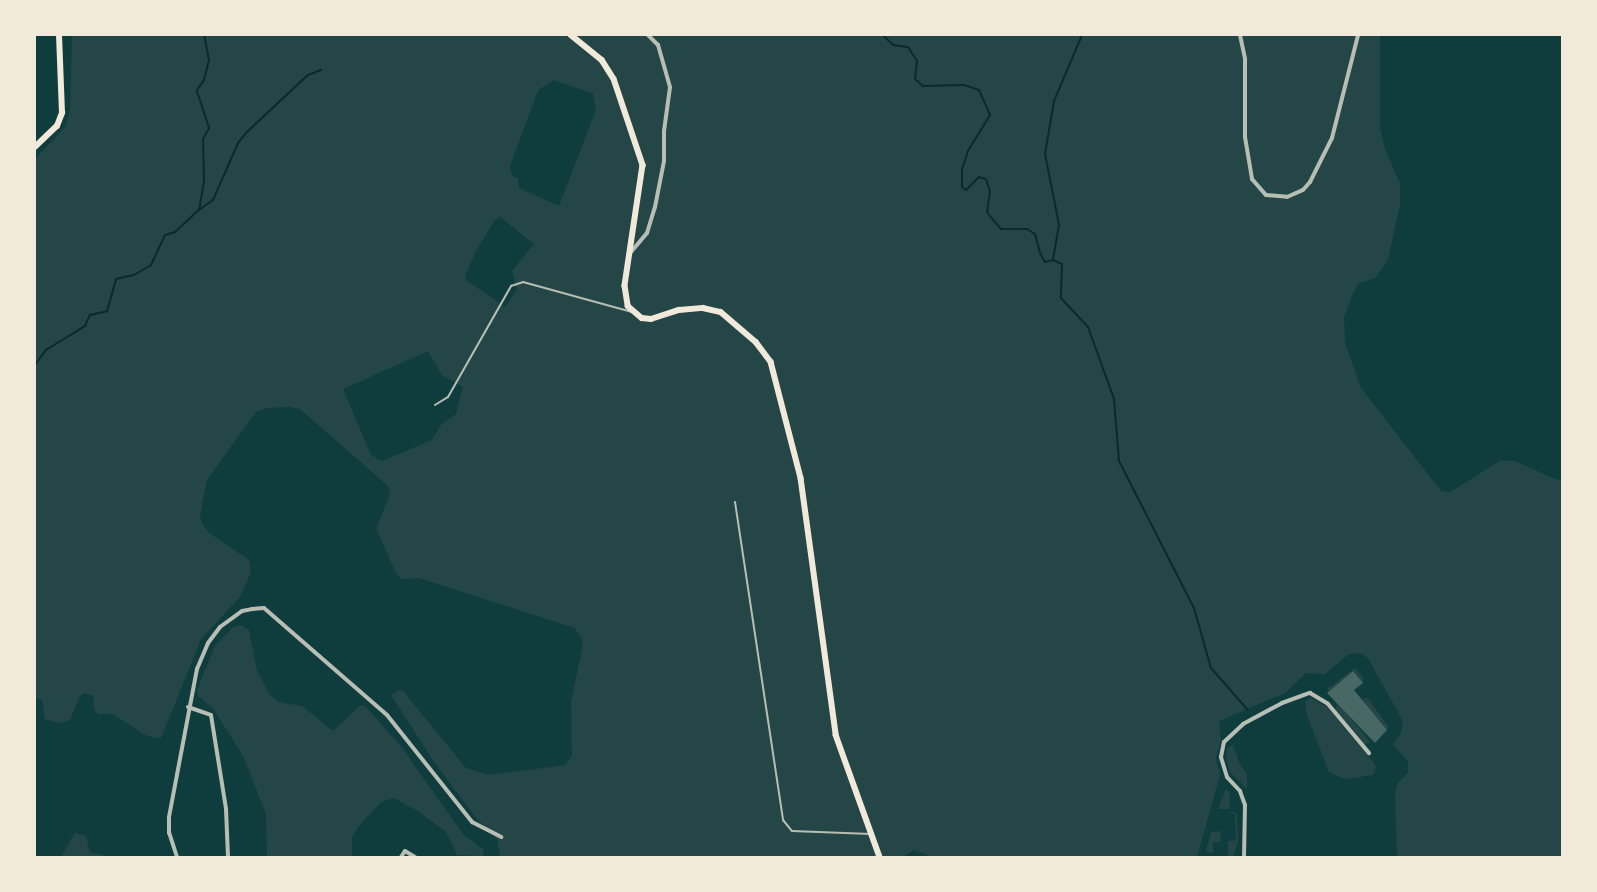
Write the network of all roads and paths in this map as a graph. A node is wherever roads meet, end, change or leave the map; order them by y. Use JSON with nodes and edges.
{"nodes":[{"id":1,"x":59,"y":35,"type":"edge"},
{"id":2,"x":571,"y":35,"type":"edge"},
{"id":3,"x":648,"y":35,"type":"edge"},
{"id":4,"x":1240,"y":35,"type":"edge"},
{"id":5,"x":1358,"y":35,"type":"edge"},
{"id":6,"x":35,"y":147,"type":"edge"},
{"id":7,"x":631,"y":252,"type":"junction"},
{"id":8,"x":634,"y":312,"type":"junction"},
{"id":9,"x":434,"y":405,"type":"dead end"},
{"id":10,"x":734,"y":502,"type":"dead end"},
{"id":11,"x":188,"y":707,"type":"junction"},
{"id":12,"x":1369,"y":753,"type":"dead end"},
{"id":13,"x":871,"y":834,"type":"junction"},
{"id":14,"x":501,"y":837,"type":"dead end"},
{"id":15,"x":177,"y":857,"type":"edge"},
{"id":16,"x":228,"y":857,"type":"edge"},
{"id":17,"x":401,"y":857,"type":"edge"},
{"id":18,"x":415,"y":857,"type":"edge"},
{"id":19,"x":880,"y":857,"type":"edge"},
{"id":20,"x":1244,"y":857,"type":"edge"}],
"edges":[{"from":1,"to":6,"type":"main road"},
{"from":2,"to":7,"type":"main road"},
{"from":3,"to":7,"type":"street"},
{"from":4,"to":5,"type":"street"},
{"from":7,"to":8,"type":"main road"},
{"from":8,"to":9,"type":"lane"},
{"from":8,"to":13,"type":"main road"},
{"from":10,"to":13,"type":"lane"},
{"from":11,"to":14,"type":"street"},
{"from":11,"to":15,"type":"street"},
{"from":11,"to":16,"type":"street"},
{"from":12,"to":20,"type":"street"},
{"from":13,"to":19,"type":"main road"},
{"from":17,"to":18,"type":"street"}]}
